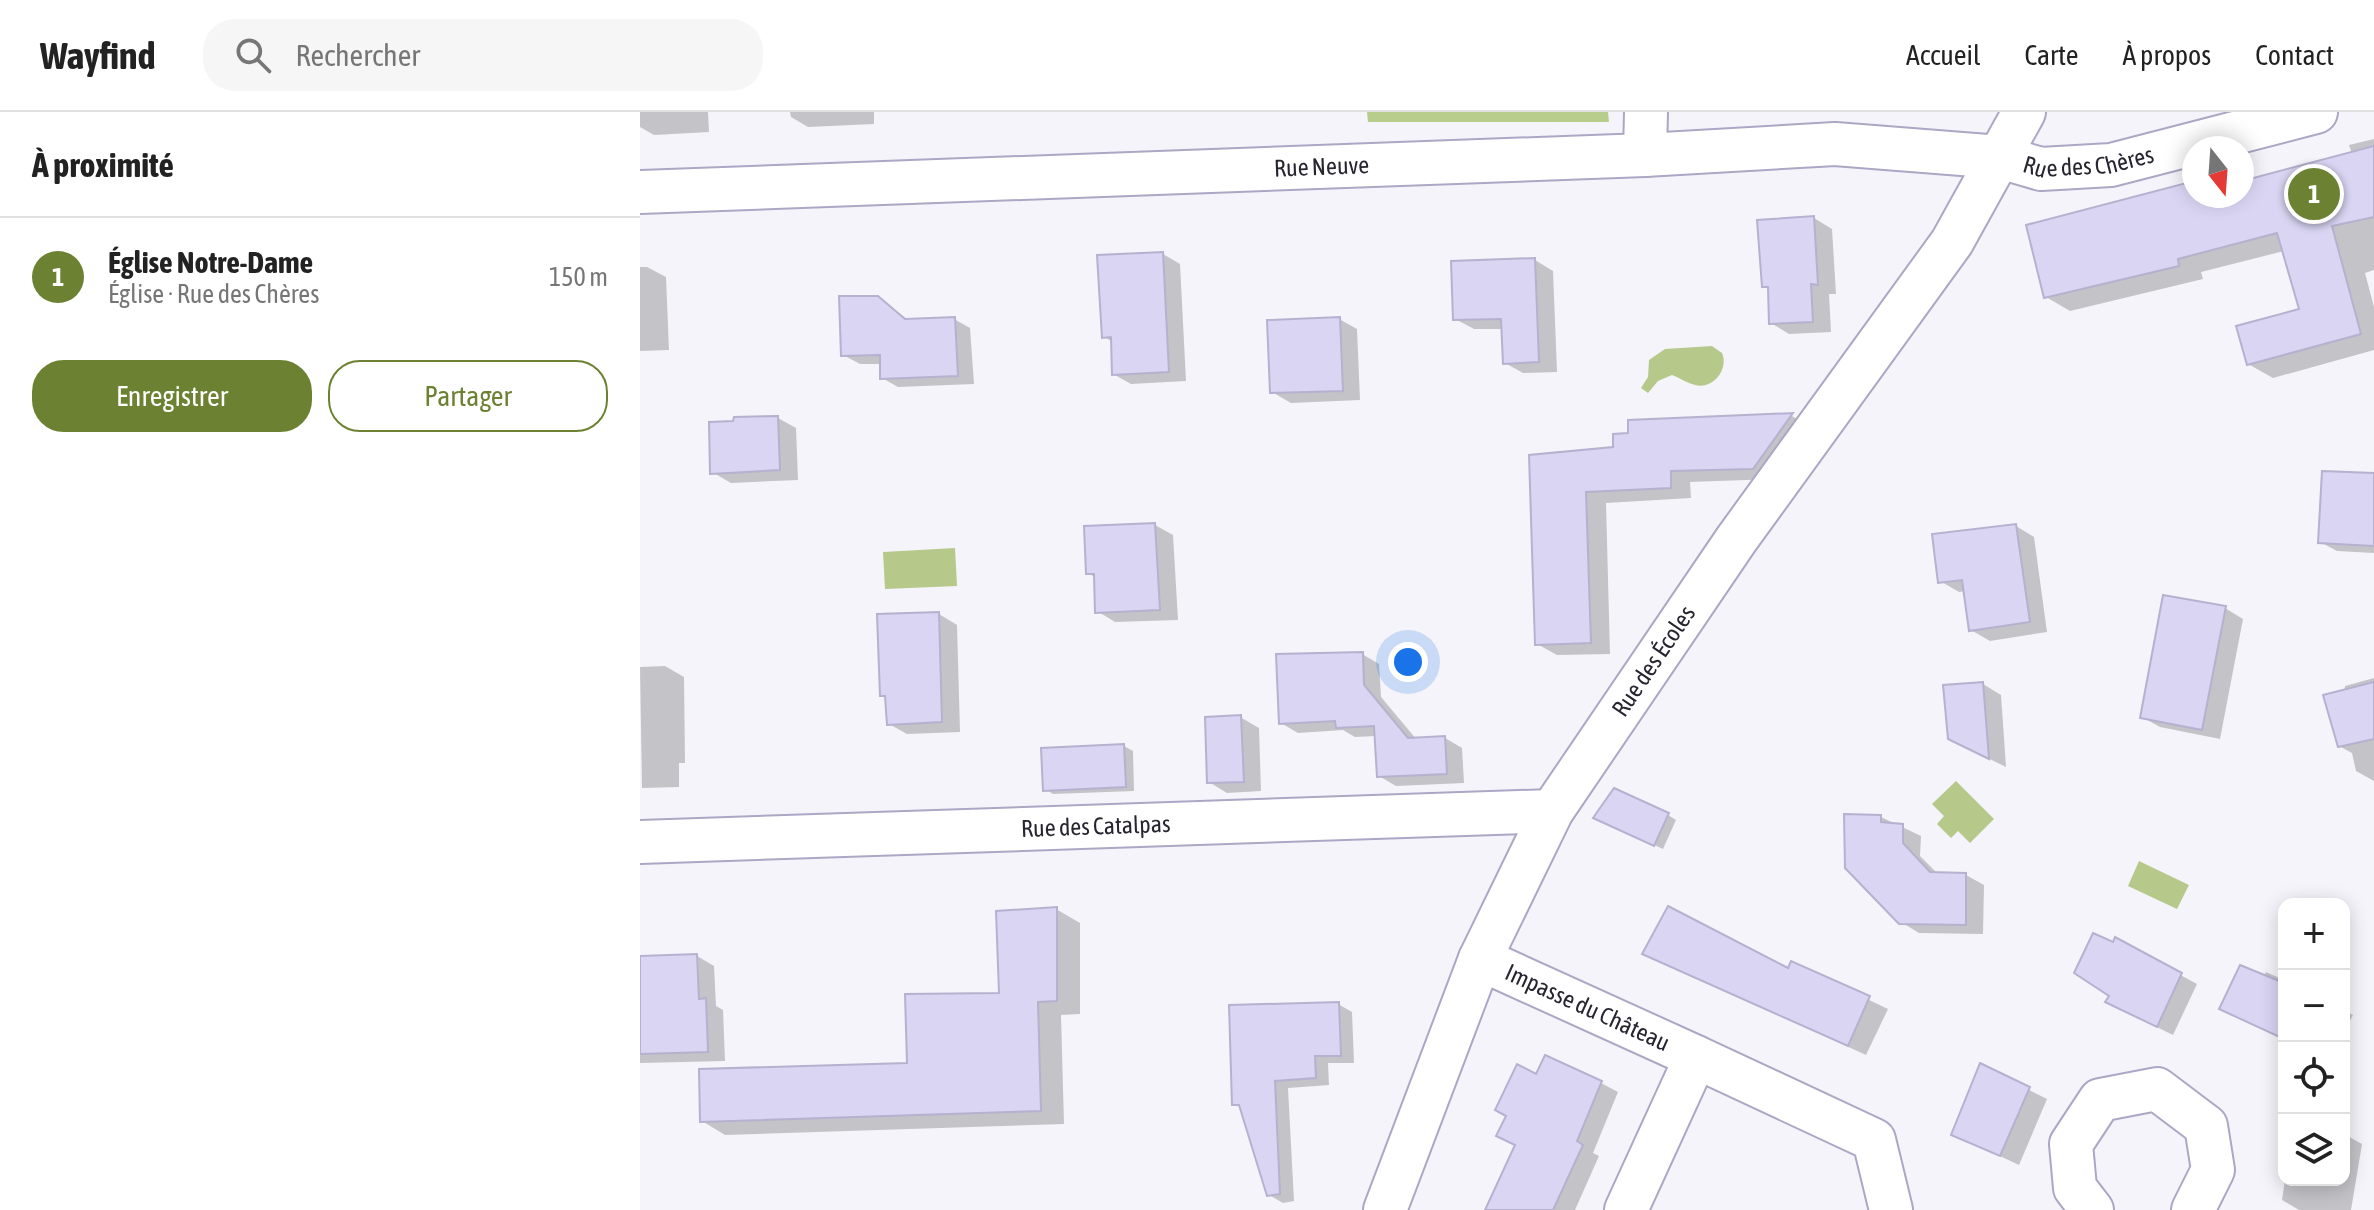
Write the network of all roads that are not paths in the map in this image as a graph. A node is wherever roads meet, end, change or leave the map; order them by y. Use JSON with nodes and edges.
{"nodes":[{"id":1,"x":1646,"y":112,"type":"edge"},
{"id":2,"x":2024,"y":112,"type":"edge"},
{"id":3,"x":2316,"y":112,"type":"edge"},
{"id":4,"x":1645,"y":155,"type":"junction"},
{"id":5,"x":2000,"y":157,"type":"junction"},
{"id":6,"x":640,"y":192,"type":"edge"},
{"id":7,"x":1552,"y":811,"type":"junction"},
{"id":8,"x":640,"y":842,"type":"edge"},
{"id":9,"x":1480,"y":959,"type":"junction"},
{"id":10,"x":1696,"y":1057,"type":"junction"},
{"id":11,"x":1385,"y":1210,"type":"edge"},
{"id":12,"x":1626,"y":1210,"type":"edge"},
{"id":13,"x":1891,"y":1210,"type":"edge"},
{"id":14,"x":2092,"y":1210,"type":"edge"},
{"id":15,"x":2193,"y":1210,"type":"edge"}],
"edges":[{"from":1,"to":4,"type":"street"},
{"from":2,"to":5,"type":"street","name":"Rue des Écoles"},
{"from":3,"to":5,"type":"street","name":"Rue des Chères"},
{"from":4,"to":5,"type":"street","name":"Rue Neuve"},
{"from":4,"to":6,"type":"street","name":"Rue Neuve"},
{"from":5,"to":7,"type":"street","name":"Rue des Écoles"},
{"from":7,"to":8,"type":"street","name":"Rue des Catalpas"},
{"from":7,"to":9,"type":"street","name":"Rue des Écoles"},
{"from":9,"to":10,"type":"street","name":"Impasse du Château"},
{"from":9,"to":11,"type":"street","name":"Rue des Écoles"},
{"from":10,"to":12,"type":"street","name":"Impasse du Château"},
{"from":10,"to":13,"type":"street","name":"Impasse du Château"},
{"from":14,"to":15,"type":"street"}]}
